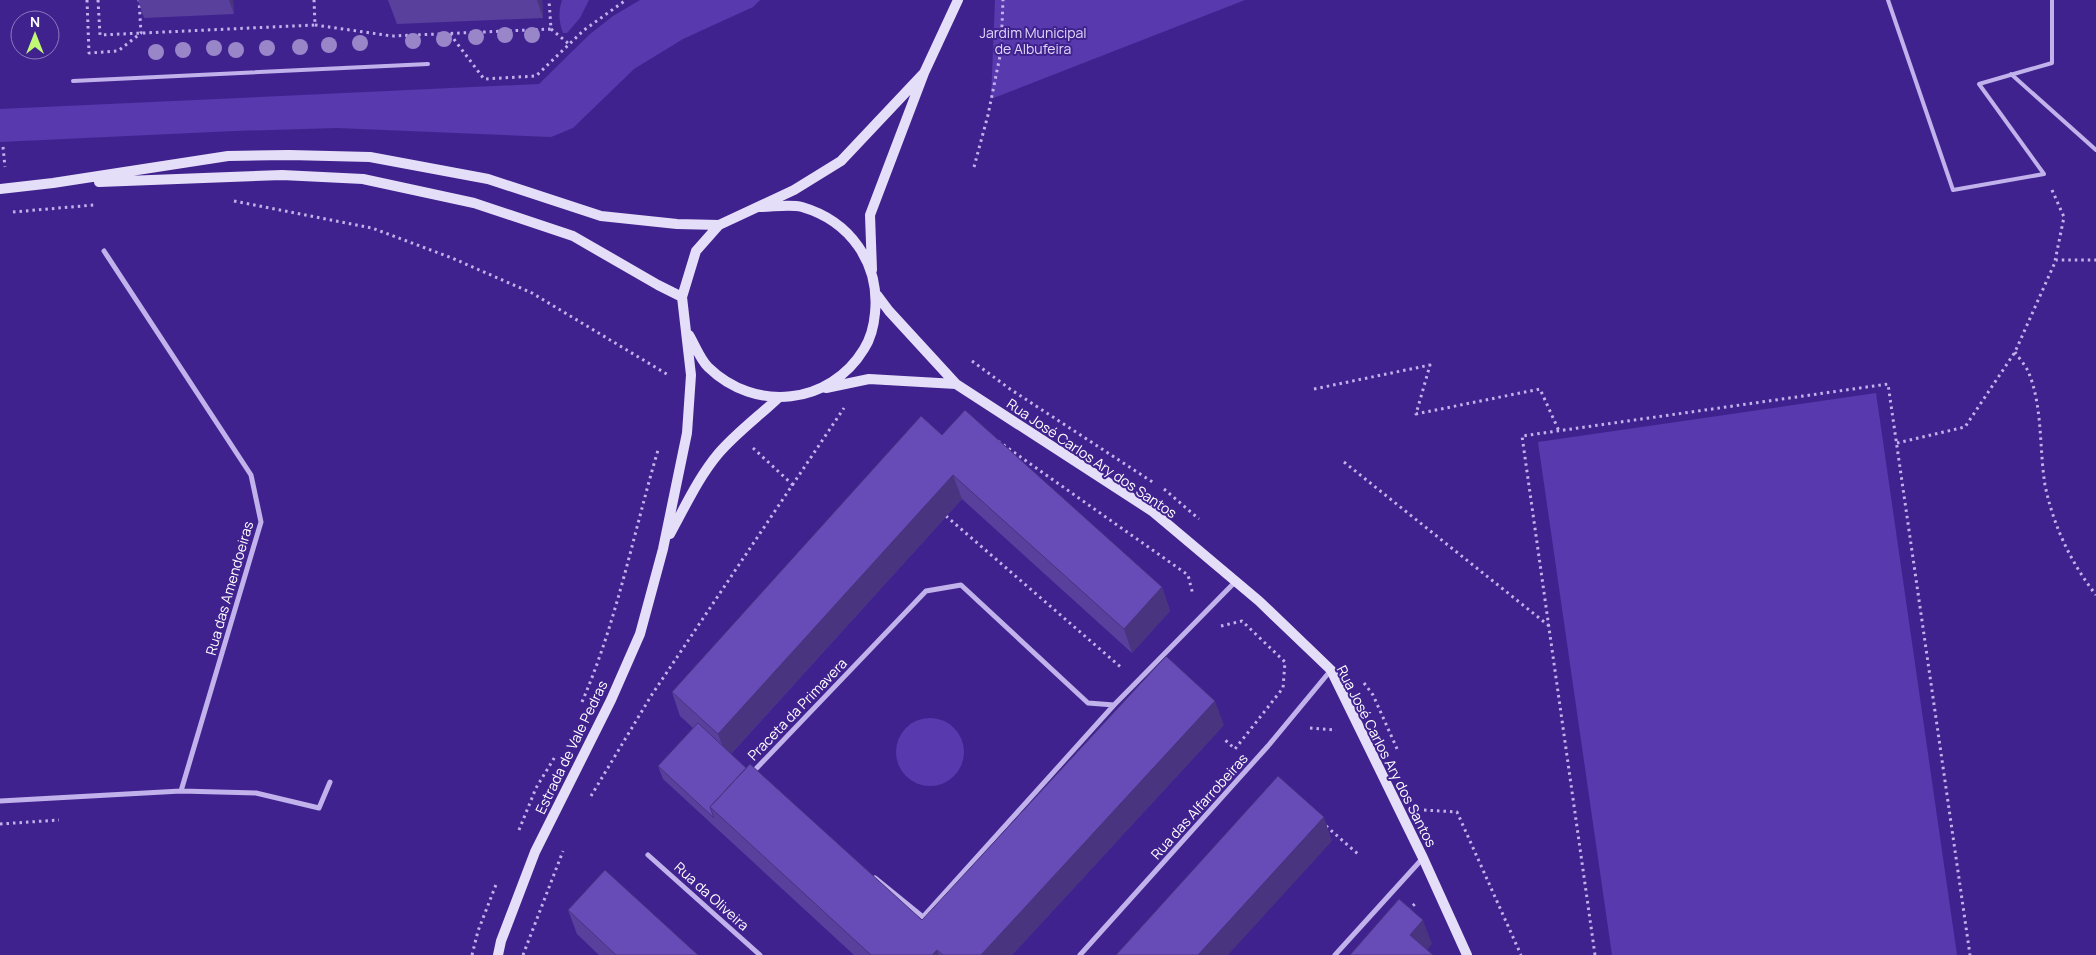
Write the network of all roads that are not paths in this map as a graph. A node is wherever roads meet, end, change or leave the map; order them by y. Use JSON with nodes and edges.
{"nodes":[{"id":1,"x":958,"y":0,"type":"edge"},
{"id":2,"x":1888,"y":0,"type":"edge"},
{"id":3,"x":2052,"y":0,"type":"edge"},
{"id":4,"x":428,"y":64,"type":"dead end"},
{"id":5,"x":924,"y":73,"type":"junction"},
{"id":6,"x":2011,"y":74,"type":"junction"},
{"id":7,"x":73,"y":81,"type":"dead end"},
{"id":8,"x":2096,"y":150,"type":"edge"},
{"id":9,"x":53,"y":183,"type":"junction"},
{"id":10,"x":0,"y":189,"type":"edge"},
{"id":11,"x":755,"y":207,"type":"junction"},
{"id":12,"x":719,"y":225,"type":"junction"},
{"id":13,"x":104,"y":251,"type":"dead end"},
{"id":14,"x":872,"y":273,"type":"junction"},
{"id":15,"x":877,"y":295,"type":"junction"},
{"id":16,"x":682,"y":297,"type":"junction"},
{"id":17,"x":686,"y":330,"type":"junction"},
{"id":18,"x":956,"y":384,"type":"junction"},
{"id":19,"x":819,"y":390,"type":"junction"},
{"id":20,"x":778,"y":398,"type":"junction"},
{"id":21,"x":663,"y":549,"type":"junction"},
{"id":22,"x":1236,"y":581,"type":"junction"},
{"id":23,"x":1331,"y":670,"type":"junction"},
{"id":24,"x":1114,"y":705,"type":"junction"},
{"id":25,"x":758,"y":781,"type":"edge"},
{"id":26,"x":330,"y":782,"type":"dead end"},
{"id":27,"x":181,"y":791,"type":"junction"},
{"id":28,"x":0,"y":801,"type":"edge"},
{"id":29,"x":648,"y":854,"type":"dead end"},
{"id":30,"x":1423,"y":858,"type":"junction"},
{"id":31,"x":870,"y":874,"type":"edge"},
{"id":32,"x":498,"y":955,"type":"edge"},
{"id":33,"x":760,"y":955,"type":"edge"},
{"id":34,"x":1080,"y":955,"type":"edge"},
{"id":35,"x":1335,"y":955,"type":"edge"},
{"id":36,"x":1466,"y":955,"type":"edge"}],
"edges":[{"from":1,"to":5,"type":"street"},
{"from":2,"to":6,"type":"lane"},
{"from":3,"to":6,"type":"lane"},
{"from":4,"to":7,"type":"lane"},
{"from":5,"to":11,"type":"street"},
{"from":5,"to":14,"type":"street"},
{"from":6,"to":8,"type":"lane"},
{"from":9,"to":10,"type":"street"},
{"from":9,"to":12,"type":"street"},
{"from":9,"to":16,"type":"street"},
{"from":11,"to":12,"type":"street"},
{"from":11,"to":14,"type":"street"},
{"from":12,"to":16,"type":"street"},
{"from":13,"to":27,"type":"street","name":"Rua das Amendoeiras"},
{"from":14,"to":15,"type":"street"},
{"from":15,"to":18,"type":"street","name":"Rua José Carlos Ary dos Santos"},
{"from":15,"to":19,"type":"street"},
{"from":16,"to":17,"type":"street","name":"Estrada de Vale Pedras"},
{"from":17,"to":20,"type":"street"},
{"from":17,"to":21,"type":"street","name":"Estrada de Vale Pedras"},
{"from":18,"to":19,"type":"street"},
{"from":18,"to":22,"type":"street","name":"Rua José Carlos Ary dos Santos"},
{"from":19,"to":20,"type":"street"},
{"from":20,"to":21,"type":"street","name":"Estrada de Vale Pedras"},
{"from":21,"to":32,"type":"street","name":"Estrada de Vale Pedras"},
{"from":22,"to":23,"type":"street","name":"Rua José Carlos Ary dos Santos"},
{"from":22,"to":24,"type":"street"},
{"from":23,"to":30,"type":"street","name":"Rua José Carlos Ary dos Santos"},
{"from":23,"to":34,"type":"street","name":"Rua das Alfarrobeiras"},
{"from":24,"to":25,"type":"street","name":"Praceta da Primavera"},
{"from":24,"to":31,"type":"street"},
{"from":26,"to":27,"type":"street"},
{"from":27,"to":28,"type":"street"},
{"from":29,"to":33,"type":"street","name":"Rua da Oliveira"},
{"from":30,"to":35,"type":"street"},
{"from":30,"to":36,"type":"street","name":"Rua José Carlos Ary dos Santos"}]}
